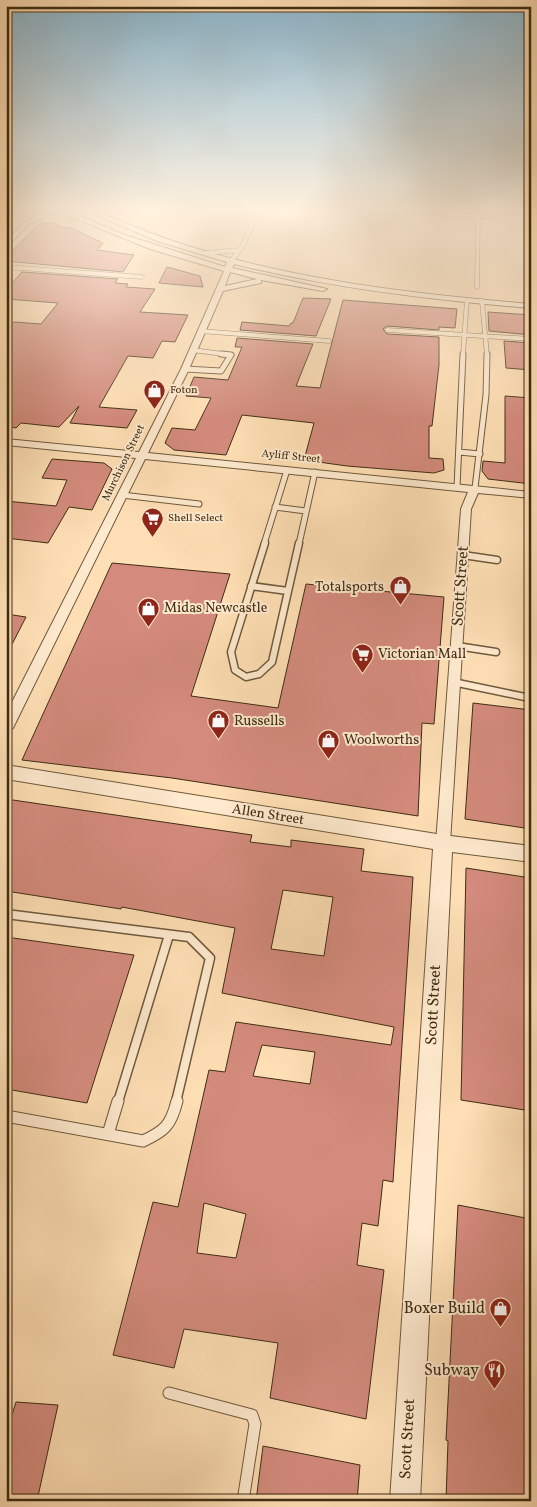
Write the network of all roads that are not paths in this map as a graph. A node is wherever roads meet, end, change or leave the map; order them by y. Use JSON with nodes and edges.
{"nodes":[{"id":1,"x":214,"y":278,"type":"edge"},
{"id":2,"x":225,"y":278,"type":"edge"},
{"id":3,"x":265,"y":278,"type":"edge"},
{"id":4,"x":321,"y":278,"type":"edge"},
{"id":5,"x":477,"y":278,"type":"edge"},
{"id":6,"x":268,"y":279,"type":"junction"},
{"id":7,"x":221,"y":287,"type":"junction"},
{"id":8,"x":477,"y":287,"type":"dead end"},
{"id":9,"x":467,"y":302,"type":"junction"},
{"id":10,"x":483,"y":303,"type":"junction"},
{"id":11,"x":531,"y":306,"type":"edge"},
{"id":12,"x":387,"y":330,"type":"dead end"},
{"id":13,"x":200,"y":331,"type":"junction"},
{"id":14,"x":463,"y":333,"type":"junction"},
{"id":15,"x":487,"y":336,"type":"junction"},
{"id":16,"x":531,"y":339,"type":"edge"},
{"id":17,"x":329,"y":341,"type":"dead end"},
{"id":18,"x":192,"y":350,"type":"junction"},
{"id":19,"x":185,"y":369,"type":"junction"},
{"id":20,"x":6,"y":442,"type":"edge"},
{"id":21,"x":459,"y":452,"type":"junction"},
{"id":22,"x":142,"y":454,"type":"junction"},
{"id":23,"x":480,"y":454,"type":"junction"},
{"id":24,"x":287,"y":470,"type":"junction"},
{"id":25,"x":315,"y":472,"type":"junction"},
{"id":26,"x":457,"y":487,"type":"junction"},
{"id":27,"x":475,"y":488,"type":"junction"},
{"id":28,"x":531,"y":494,"type":"edge"},
{"id":29,"x":122,"y":495,"type":"junction"},
{"id":30,"x":199,"y":504,"type":"dead end"},
{"id":31,"x":275,"y":507,"type":"junction"},
{"id":32,"x":466,"y":509,"type":"junction"},
{"id":33,"x":306,"y":511,"type":"junction"},
{"id":34,"x":463,"y":555,"type":"junction"},
{"id":35,"x":497,"y":560,"type":"dead end"},
{"id":36,"x":251,"y":586,"type":"junction"},
{"id":37,"x":288,"y":591,"type":"junction"},
{"id":38,"x":456,"y":646,"type":"junction"},
{"id":39,"x":496,"y":652,"type":"dead end"},
{"id":40,"x":453,"y":682,"type":"junction"},
{"id":41,"x":525,"y":697,"type":"dead end"},
{"id":42,"x":6,"y":728,"type":"edge"},
{"id":43,"x":6,"y":772,"type":"edge"},
{"id":44,"x":443,"y":843,"type":"junction"},
{"id":45,"x":531,"y":854,"type":"edge"},
{"id":46,"x":6,"y":914,"type":"edge"},
{"id":47,"x":169,"y":935,"type":"junction"},
{"id":48,"x":6,"y":1116,"type":"edge"},
{"id":49,"x":108,"y":1134,"type":"junction"},
{"id":50,"x":169,"y":1393,"type":"dead end"},
{"id":51,"x":244,"y":1501,"type":"edge"},
{"id":52,"x":405,"y":1501,"type":"edge"}],
"edges":[{"from":1,"to":7,"type":"street"},
{"from":2,"to":7,"type":"street","name":"Murchison Street"},
{"from":3,"to":6,"type":"street"},
{"from":4,"to":9,"type":"street"},
{"from":5,"to":8,"type":"lane"},
{"from":6,"to":7,"type":"street"},
{"from":6,"to":9,"type":"street"},
{"from":7,"to":13,"type":"street","name":"Murchison Street"},
{"from":9,"to":10,"type":"street"},
{"from":9,"to":14,"type":"lane","name":"Scott Street"},
{"from":10,"to":11,"type":"street"},
{"from":10,"to":15,"type":"lane","name":"Scott Street"},
{"from":12,"to":14,"type":"lane"},
{"from":13,"to":17,"type":"lane"},
{"from":13,"to":18,"type":"street","name":"Murchison Street"},
{"from":14,"to":15,"type":"lane"},
{"from":14,"to":21,"type":"lane","name":"Scott Street"},
{"from":15,"to":16,"type":"lane"},
{"from":15,"to":23,"type":"lane","name":"Scott Street"},
{"from":18,"to":19,"type":"street","name":"Murchison Street"},
{"from":18,"to":19,"type":"lane"},
{"from":19,"to":22,"type":"street","name":"Murchison Street"},
{"from":20,"to":22,"type":"street","name":"Ayliff Street"},
{"from":21,"to":23,"type":"lane"},
{"from":21,"to":26,"type":"lane","name":"Scott Street"},
{"from":22,"to":24,"type":"street","name":"Ayliff Street"},
{"from":22,"to":29,"type":"street","name":"Murchison Street"},
{"from":23,"to":27,"type":"lane","name":"Scott Street"},
{"from":24,"to":25,"type":"street","name":"Ayliff Street"},
{"from":24,"to":31,"type":"lane"},
{"from":25,"to":26,"type":"street","name":"Ayliff Street"},
{"from":25,"to":33,"type":"lane"},
{"from":26,"to":27,"type":"street","name":"Ayliff Street"},
{"from":26,"to":32,"type":"street","name":"Scott Street"},
{"from":27,"to":28,"type":"street","name":"Ayliff Street"},
{"from":27,"to":32,"type":"street","name":"Scott Street"},
{"from":29,"to":30,"type":"lane"},
{"from":29,"to":42,"type":"street","name":"Murchison Street"},
{"from":31,"to":33,"type":"lane"},
{"from":31,"to":36,"type":"lane"},
{"from":32,"to":34,"type":"street","name":"Scott Street"},
{"from":33,"to":37,"type":"lane"},
{"from":34,"to":35,"type":"lane"},
{"from":34,"to":38,"type":"street","name":"Scott Street"},
{"from":36,"to":37,"type":"lane"},
{"from":36,"to":37,"type":"lane"},
{"from":38,"to":39,"type":"lane"},
{"from":38,"to":40,"type":"street","name":"Scott Street"},
{"from":40,"to":41,"type":"lane"},
{"from":40,"to":44,"type":"street","name":"Scott Street"},
{"from":43,"to":44,"type":"street","name":"Allen Street"},
{"from":44,"to":45,"type":"street","name":"Allen Street"},
{"from":44,"to":52,"type":"street","name":"Scott Street"},
{"from":46,"to":47,"type":"lane"},
{"from":47,"to":49,"type":"lane"},
{"from":47,"to":49,"type":"lane"},
{"from":48,"to":49,"type":"lane"},
{"from":50,"to":51,"type":"lane"}]}
